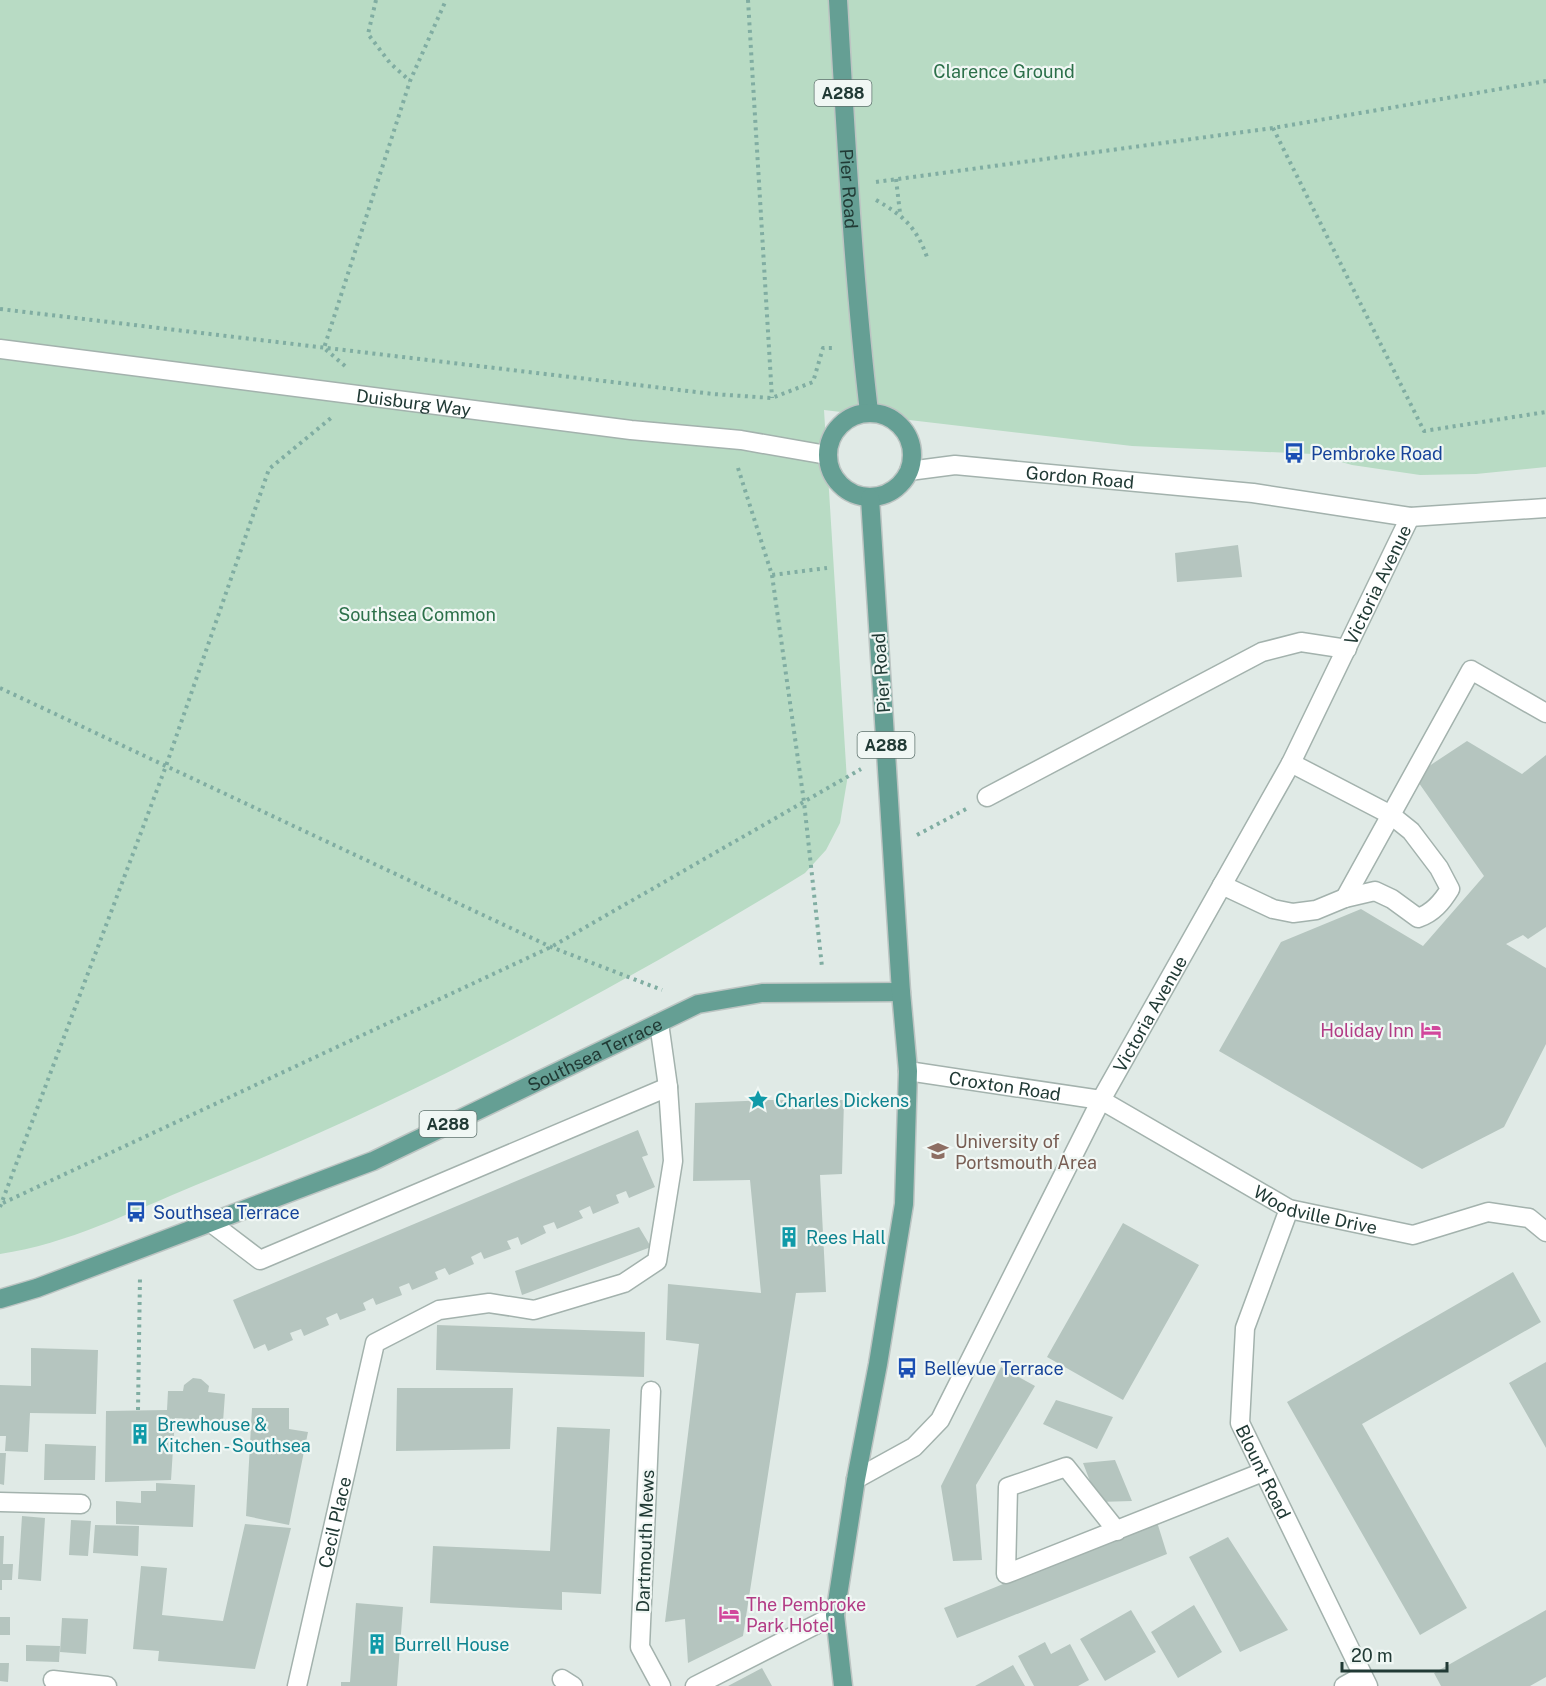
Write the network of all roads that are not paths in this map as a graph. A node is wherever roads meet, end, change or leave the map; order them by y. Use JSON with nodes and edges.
{"nodes":[{"id":1,"x":838,"y":0,"type":"edge"},
{"id":2,"x":0,"y":349,"type":"edge"},
{"id":3,"x":869,"y":412,"type":"junction"},
{"id":4,"x":827,"y":455,"type":"junction"},
{"id":5,"x":909,"y":471,"type":"junction"},
{"id":6,"x":870,"y":498,"type":"junction"},
{"id":7,"x":1546,"y":508,"type":"edge"},
{"id":8,"x":1410,"y":518,"type":"junction"},
{"id":9,"x":1347,"y":649,"type":"junction"},
{"id":10,"x":1546,"y":713,"type":"edge"},
{"id":11,"x":1291,"y":764,"type":"junction"},
{"id":12,"x":987,"y":797,"type":"road end"},
{"id":13,"x":1391,"y":815,"type":"junction"},
{"id":14,"x":1222,"y":885,"type":"junction"},
{"id":15,"x":1345,"y":898,"type":"junction"},
{"id":16,"x":901,"y":992,"type":"junction"},
{"id":17,"x":659,"y":1023,"type":"junction"},
{"id":18,"x":908,"y":1071,"type":"junction"},
{"id":19,"x":668,"y":1087,"type":"junction"},
{"id":20,"x":1101,"y":1100,"type":"junction"},
{"id":21,"x":1289,"y":1209,"type":"junction"},
{"id":22,"x":210,"y":1222,"type":"junction"},
{"id":23,"x":1546,"y":1232,"type":"edge"},
{"id":24,"x":0,"y":1299,"type":"edge"},
{"id":25,"x":651,"y":1391,"type":"dead end"},
{"id":26,"x":1263,"y":1472,"type":"junction"},
{"id":27,"x":856,"y":1479,"type":"junction"},
{"id":28,"x":0,"y":1502,"type":"edge"},
{"id":29,"x":81,"y":1504,"type":"dead end"},
{"id":30,"x":1117,"y":1530,"type":"junction"},
{"id":31,"x":835,"y":1615,"type":"junction"},
{"id":32,"x":53,"y":1680,"type":"dead end"},
{"id":33,"x":1365,"y":1681,"type":"edge"},
{"id":34,"x":106,"y":1686,"type":"edge"},
{"id":35,"x":297,"y":1686,"type":"edge"},
{"id":36,"x":661,"y":1686,"type":"edge"},
{"id":37,"x":695,"y":1686,"type":"edge"},
{"id":38,"x":843,"y":1686,"type":"edge"},
{"id":39,"x":1344,"y":1686,"type":"edge"}],
"edges":[{"from":1,"to":3,"type":"main road","name":"Pier Road","number":"A288"},
{"from":2,"to":4,"type":"street","name":"Duisburg Way"},
{"from":3,"to":4,"type":"main road"},
{"from":3,"to":5,"type":"main road"},
{"from":4,"to":6,"type":"main road"},
{"from":5,"to":6,"type":"main road"},
{"from":5,"to":8,"type":"street","name":"Gordon Road"},
{"from":6,"to":16,"type":"main road","name":"Pier Road","number":"A288"},
{"from":7,"to":8,"type":"street"},
{"from":8,"to":9,"type":"street","name":"Victoria Avenue"},
{"from":9,"to":11,"type":"street","name":"Victoria Avenue"},
{"from":9,"to":12,"type":"street"},
{"from":10,"to":13,"type":"street"},
{"from":11,"to":13,"type":"street"},
{"from":11,"to":14,"type":"street","name":"Victoria Avenue"},
{"from":13,"to":15,"type":"street"},
{"from":13,"to":15,"type":"street"},
{"from":14,"to":15,"type":"street"},
{"from":14,"to":20,"type":"street","name":"Victoria Avenue"},
{"from":16,"to":17,"type":"main road","name":"Southsea Terrace","number":"A288"},
{"from":16,"to":18,"type":"main road","number":"A288"},
{"from":17,"to":19,"type":"street"},
{"from":17,"to":22,"type":"main road","name":"Southsea Terrace","number":"A288"},
{"from":18,"to":20,"type":"street","name":"Croxton Road"},
{"from":18,"to":27,"type":"main road","number":"A288"},
{"from":19,"to":22,"type":"street"},
{"from":19,"to":35,"type":"street","name":"Cecil Place"},
{"from":20,"to":21,"type":"street","name":"Woodville Drive"},
{"from":20,"to":27,"type":"street","name":"Victoria Avenue"},
{"from":21,"to":23,"type":"street","name":"Woodville Drive"},
{"from":21,"to":26,"type":"street","name":"Blount Road"},
{"from":22,"to":24,"type":"main road","name":"Southsea Terrace","number":"A288"},
{"from":25,"to":36,"type":"street","name":"Dartmouth Mews"},
{"from":26,"to":30,"type":"street"},
{"from":26,"to":33,"type":"street","name":"Blount Road"},
{"from":27,"to":31,"type":"main road","number":"A288"},
{"from":28,"to":29,"type":"street"},
{"from":30,"to":30,"type":"street"},
{"from":31,"to":37,"type":"street"},
{"from":31,"to":38,"type":"main road","number":"A288"},
{"from":32,"to":34,"type":"street"},
{"from":33,"to":39,"type":"street"}]}
